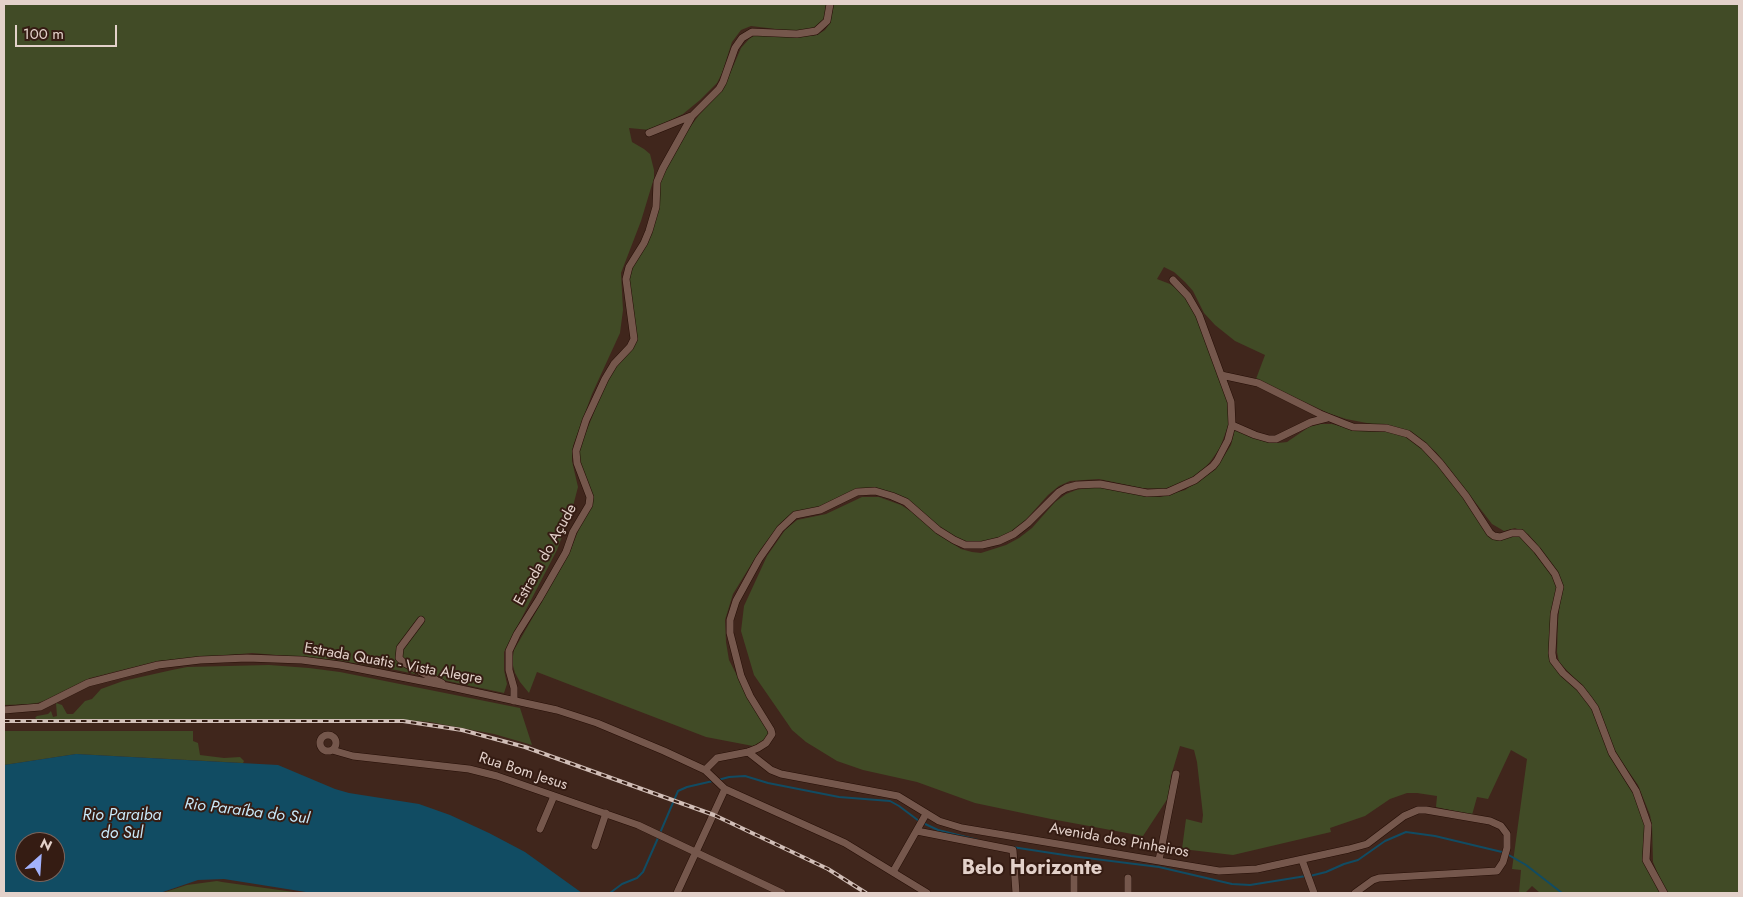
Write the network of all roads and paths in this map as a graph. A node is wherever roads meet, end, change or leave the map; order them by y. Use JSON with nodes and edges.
{"nodes":[{"id":1,"x":830,"y":4,"type":"edge"},
{"id":2,"x":692,"y":116,"type":"junction"},
{"id":3,"x":649,"y":133,"type":"dead end"},
{"id":4,"x":1173,"y":280,"type":"dead end"},
{"id":5,"x":1221,"y":374,"type":"junction"},
{"id":6,"x":1327,"y":418,"type":"junction"},
{"id":7,"x":1232,"y":425,"type":"junction"},
{"id":8,"x":421,"y":620,"type":"dead end"},
{"id":9,"x":447,"y":686,"type":"junction"},
{"id":10,"x":514,"y":701,"type":"junction"},
{"id":11,"x":4,"y":710,"type":"edge"},
{"id":12,"x":332,"y":750,"type":"dead end"},
{"id":13,"x":748,"y":752,"type":"junction"},
{"id":14,"x":706,"y":772,"type":"junction"},
{"id":15,"x":1176,"y":774,"type":"dead end"},
{"id":16,"x":724,"y":788,"type":"junction"},
{"id":17,"x":554,"y":796,"type":"junction"},
{"id":18,"x":606,"y":813,"type":"junction"},
{"id":19,"x":925,"y":816,"type":"junction"},
{"id":20,"x":918,"y":828,"type":"junction"},
{"id":21,"x":540,"y":829,"type":"dead end"},
{"id":22,"x":596,"y":846,"type":"dead end"},
{"id":23,"x":696,"y":853,"type":"junction"},
{"id":24,"x":1158,"y":860,"type":"junction"},
{"id":25,"x":1302,"y":860,"type":"junction"},
{"id":26,"x":1074,"y":870,"type":"dead end"},
{"id":27,"x":893,"y":872,"type":"junction"},
{"id":28,"x":1128,"y":878,"type":"dead end"},
{"id":29,"x":677,"y":893,"type":"edge"},
{"id":30,"x":782,"y":893,"type":"edge"},
{"id":31,"x":927,"y":893,"type":"edge"},
{"id":32,"x":1016,"y":893,"type":"edge"},
{"id":33,"x":1074,"y":893,"type":"edge"},
{"id":34,"x":1128,"y":893,"type":"edge"},
{"id":35,"x":1314,"y":893,"type":"edge"},
{"id":36,"x":1354,"y":893,"type":"edge"},
{"id":37,"x":1664,"y":893,"type":"edge"}],
"edges":[{"from":1,"to":2,"type":"street","name":"Estrada do Açude"},
{"from":2,"to":3,"type":"street"},
{"from":2,"to":10,"type":"street","name":"Estrada do Açude"},
{"from":4,"to":5,"type":"street"},
{"from":5,"to":6,"type":"street"},
{"from":5,"to":7,"type":"street"},
{"from":6,"to":7,"type":"street"},
{"from":6,"to":37,"type":"street"},
{"from":7,"to":13,"type":"street"},
{"from":8,"to":9,"type":"street"},
{"from":9,"to":10,"type":"street","name":"Estrada Quatis - Vista Alegre"},
{"from":9,"to":11,"type":"street","name":"Estrada Quatis - Vista Alegre"},
{"from":10,"to":14,"type":"street","name":"Estrada Quatis - Vista Alegre"},
{"from":12,"to":17,"type":"street","name":"Rua Bom Jesus"},
{"from":13,"to":14,"type":"street"},
{"from":13,"to":19,"type":"street","name":"Avenida dos Pinheiros"},
{"from":14,"to":16,"type":"street","name":"Estrada Quatis - Vista Alegre"},
{"from":15,"to":24,"type":"street"},
{"from":16,"to":23,"type":"street"},
{"from":16,"to":27,"type":"street","name":"Estrada Quatis - Vista Alegre"},
{"from":17,"to":18,"type":"street","name":"Rua Bom Jesus"},
{"from":17,"to":21,"type":"street"},
{"from":18,"to":22,"type":"street"},
{"from":18,"to":23,"type":"street","name":"Rua Bom Jesus"},
{"from":19,"to":20,"type":"street"},
{"from":19,"to":24,"type":"street","name":"Avenida dos Pinheiros"},
{"from":20,"to":27,"type":"street"},
{"from":20,"to":32,"type":"street"},
{"from":23,"to":29,"type":"street"},
{"from":23,"to":30,"type":"street","name":"Rua Bom Jesus"},
{"from":24,"to":25,"type":"street","name":"Avenida dos Pinheiros"},
{"from":25,"to":35,"type":"street"},
{"from":25,"to":36,"type":"street","name":"Avenida dos Pinheiros"},
{"from":26,"to":33,"type":"street"},
{"from":27,"to":31,"type":"street","name":"Estrada Quatis - Vista Alegre"},
{"from":28,"to":34,"type":"street"}]}
